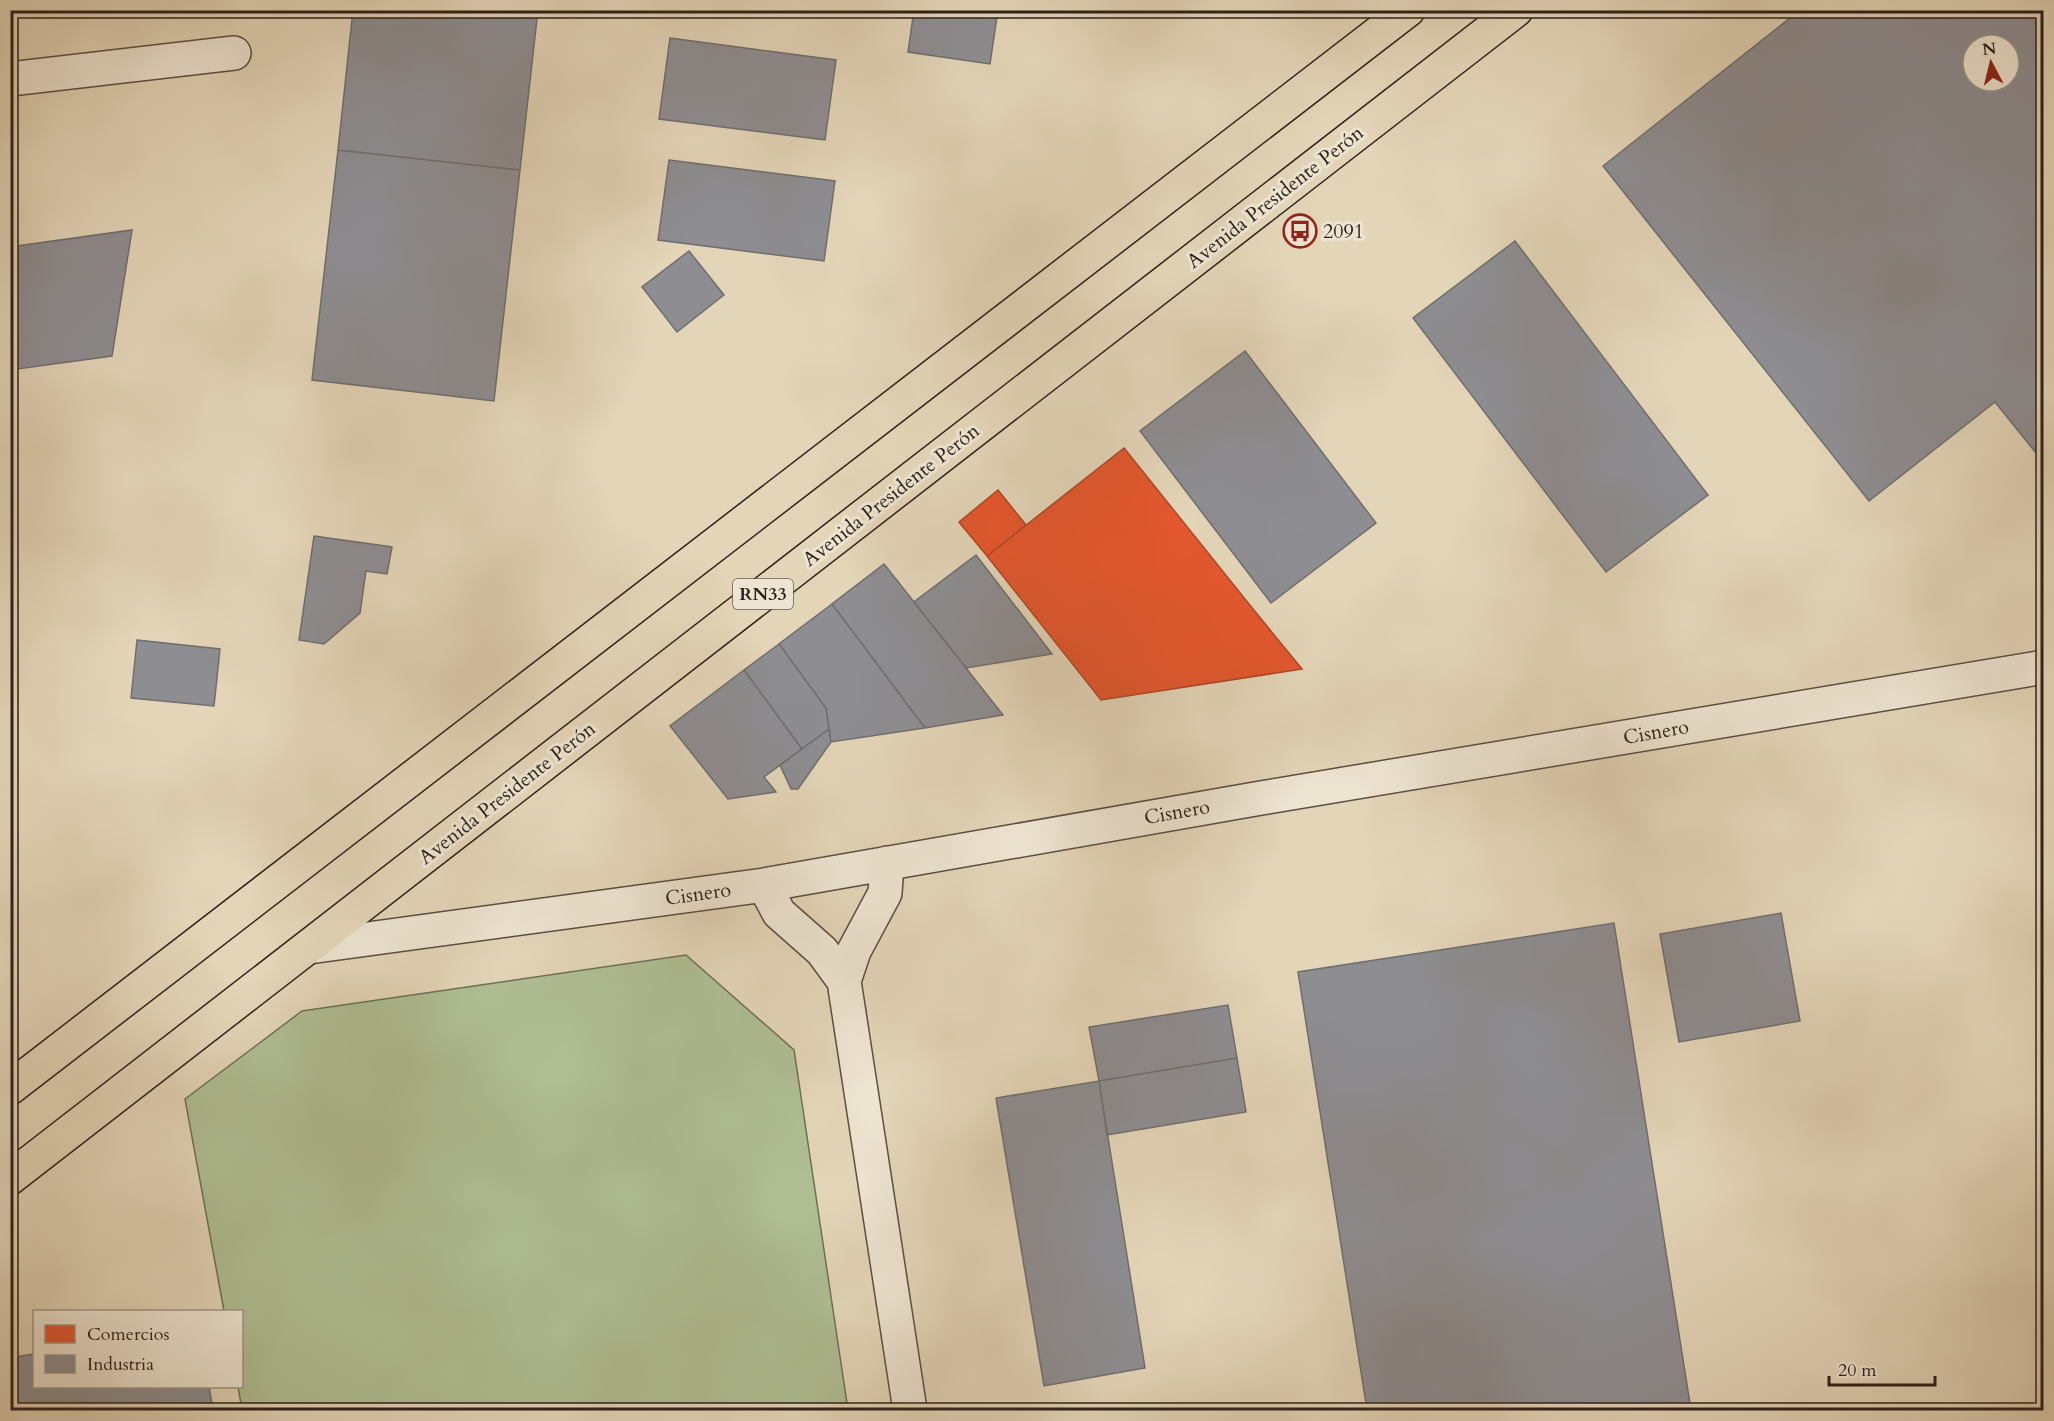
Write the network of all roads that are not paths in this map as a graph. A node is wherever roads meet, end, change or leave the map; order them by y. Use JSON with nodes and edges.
{"nodes":[{"id":1,"x":1408,"y":10,"type":"edge"},
{"id":2,"x":1516,"y":10,"type":"edge"},
{"id":3,"x":234,"y":53,"type":"dead end"},
{"id":4,"x":10,"y":80,"type":"edge"},
{"id":5,"x":2043,"y":666,"type":"edge"},
{"id":6,"x":887,"y":863,"type":"junction"},
{"id":7,"x":764,"y":885,"type":"junction"},
{"id":8,"x":309,"y":947,"type":"junction"},
{"id":9,"x":844,"y":981,"type":"junction"},
{"id":10,"x":10,"y":1088,"type":"edge"},
{"id":11,"x":10,"y":1178,"type":"edge"},
{"id":12,"x":910,"y":1410,"type":"edge"}],
"edges":[{"from":1,"to":10,"type":"main road"},
{"from":2,"to":8,"type":"main road","name":"Avenida Presidente Perón","number":"RN33"},
{"from":3,"to":4,"type":"lane"},
{"from":5,"to":6,"type":"lane","name":"Cisnero"},
{"from":6,"to":7,"type":"lane","name":"Cisnero"},
{"from":6,"to":9,"type":"lane"},
{"from":7,"to":8,"type":"lane","name":"Cisnero"},
{"from":7,"to":9,"type":"lane"},
{"from":8,"to":11,"type":"main road","name":"Avenida Presidente Perón","number":"RN33"},
{"from":9,"to":12,"type":"lane"}]}
